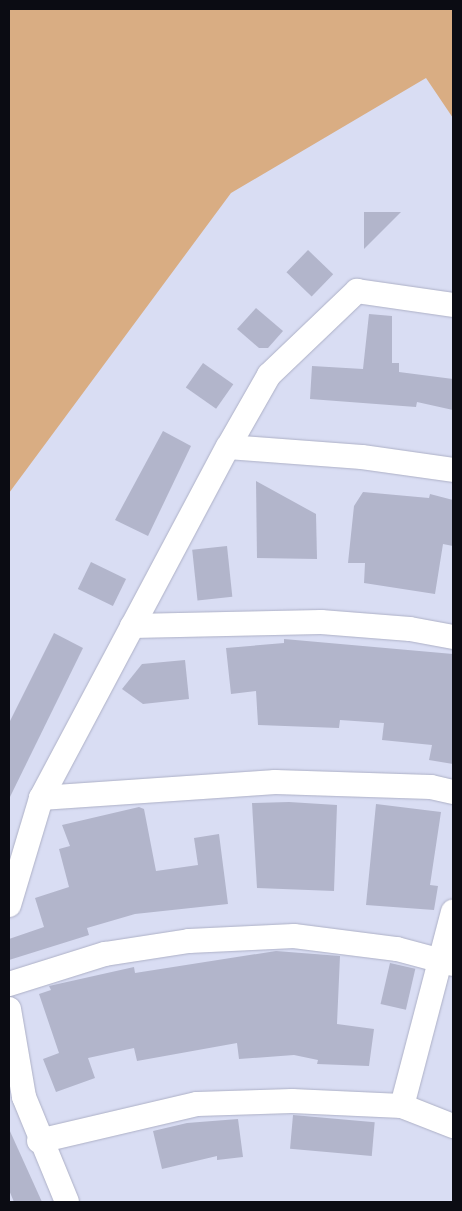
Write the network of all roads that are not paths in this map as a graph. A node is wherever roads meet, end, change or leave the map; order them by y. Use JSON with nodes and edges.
{"nodes":[{"id":1,"x":453,"y":305,"type":"edge"},
{"id":2,"x":228,"y":447,"type":"junction"},
{"id":3,"x":453,"y":470,"type":"edge"},
{"id":4,"x":132,"y":626,"type":"junction"},
{"id":5,"x":453,"y":638,"type":"edge"},
{"id":6,"x":453,"y":792,"type":"edge"},
{"id":7,"x":41,"y":798,"type":"junction"},
{"id":8,"x":9,"y":905,"type":"edge"},
{"id":9,"x":453,"y":912,"type":"edge"},
{"id":10,"x":448,"y":963,"type":"edge"},
{"id":11,"x":9,"y":984,"type":"edge"},
{"id":12,"x":9,"y":1009,"type":"edge"},
{"id":13,"x":402,"y":1106,"type":"junction"},
{"id":14,"x":453,"y":1126,"type":"edge"},
{"id":15,"x":40,"y":1141,"type":"junction"},
{"id":16,"x":67,"y":1202,"type":"edge"}],
"edges":[{"from":1,"to":2,"type":"street"},
{"from":2,"to":3,"type":"street"},
{"from":2,"to":4,"type":"street"},
{"from":4,"to":5,"type":"street"},
{"from":4,"to":7,"type":"street"},
{"from":6,"to":7,"type":"street"},
{"from":7,"to":8,"type":"street"},
{"from":9,"to":10,"type":"street"},
{"from":10,"to":11,"type":"street"},
{"from":10,"to":13,"type":"street"},
{"from":12,"to":15,"type":"street"},
{"from":13,"to":14,"type":"street"},
{"from":13,"to":15,"type":"street"},
{"from":15,"to":16,"type":"street"}]}
